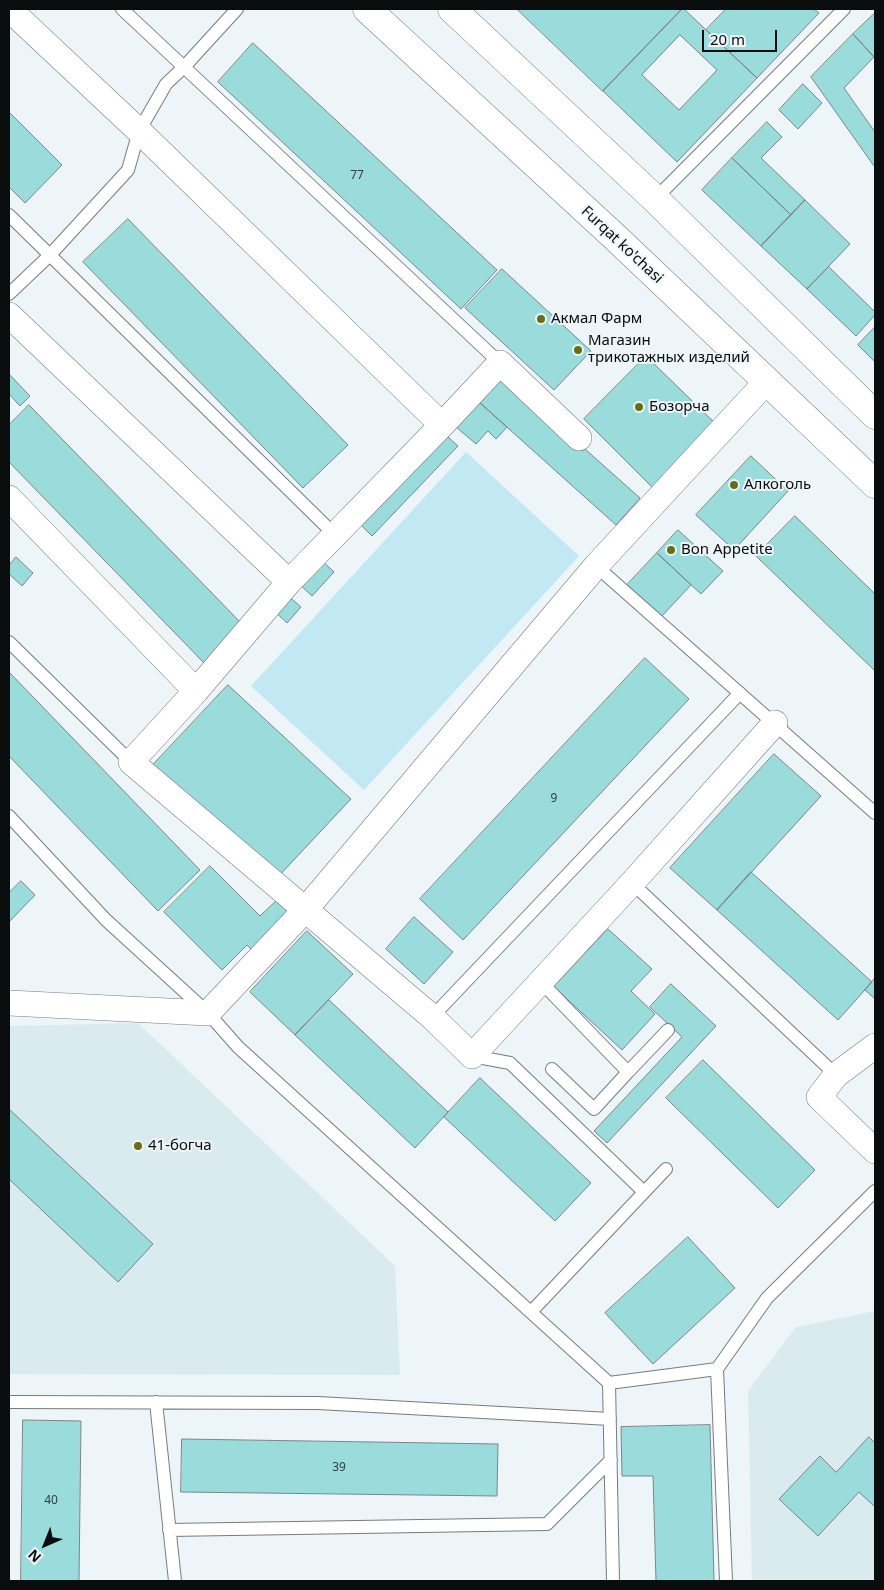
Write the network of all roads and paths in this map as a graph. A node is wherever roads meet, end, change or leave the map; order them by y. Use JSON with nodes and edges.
{"nodes":[{"id":1,"x":9,"y":9,"type":"edge"},
{"id":2,"x":122,"y":9,"type":"edge"},
{"id":3,"x":238,"y":9,"type":"edge"},
{"id":4,"x":367,"y":9,"type":"edge"},
{"id":5,"x":452,"y":9,"type":"edge"},
{"id":6,"x":844,"y":9,"type":"edge"},
{"id":7,"x":184,"y":67,"type":"junction"},
{"id":8,"x":138,"y":131,"type":"junction"},
{"id":9,"x":656,"y":199,"type":"junction"},
{"id":10,"x":9,"y":215,"type":"edge"},
{"id":11,"x":50,"y":254,"type":"junction"},
{"id":12,"x":9,"y":294,"type":"edge"},
{"id":13,"x":9,"y":315,"type":"edge"},
{"id":14,"x":500,"y":363,"type":"junction"},
{"id":15,"x":767,"y":381,"type":"junction"},
{"id":16,"x":875,"y":414,"type":"edge"},
{"id":17,"x":442,"y":425,"type":"junction"},
{"id":18,"x":579,"y":438,"type":"dead end"},
{"id":19,"x":875,"y":484,"type":"edge"},
{"id":20,"x":9,"y":498,"type":"edge"},
{"id":21,"x":335,"y":535,"type":"junction"},
{"id":22,"x":596,"y":566,"type":"junction"},
{"id":23,"x":289,"y":582,"type":"junction"},
{"id":24,"x":9,"y":642,"type":"edge"},
{"id":25,"x":196,"y":691,"type":"junction"},
{"id":26,"x":740,"y":693,"type":"junction"},
{"id":27,"x":775,"y":723,"type":"junction"},
{"id":28,"x":131,"y":762,"type":"junction"},
{"id":29,"x":875,"y":812,"type":"edge"},
{"id":30,"x":9,"y":816,"type":"edge"},
{"id":31,"x":632,"y":883,"type":"junction"},
{"id":32,"x":305,"y":910,"type":"junction"},
{"id":33,"x":541,"y":982,"type":"junction"},
{"id":34,"x":9,"y":1003,"type":"edge"},
{"id":35,"x":208,"y":1014,"type":"junction"},
{"id":36,"x":432,"y":1018,"type":"junction"},
{"id":37,"x":668,"y":1030,"type":"dead end"},
{"id":38,"x":875,"y":1046,"type":"edge"},
{"id":39,"x":472,"y":1056,"type":"junction"},
{"id":40,"x":552,"y":1069,"type":"dead end"},
{"id":41,"x":628,"y":1072,"type":"junction"},
{"id":42,"x":836,"y":1074,"type":"junction"},
{"id":43,"x":875,"y":1151,"type":"edge"},
{"id":44,"x":666,"y":1169,"type":"dead end"},
{"id":45,"x":875,"y":1191,"type":"edge"},
{"id":46,"x":644,"y":1192,"type":"junction"},
{"id":47,"x":531,"y":1312,"type":"junction"},
{"id":48,"x":717,"y":1369,"type":"junction"},
{"id":49,"x":609,"y":1383,"type":"junction"},
{"id":50,"x":9,"y":1402,"type":"edge"},
{"id":51,"x":156,"y":1402,"type":"junction"},
{"id":52,"x":610,"y":1419,"type":"junction"},
{"id":53,"x":611,"y":1460,"type":"junction"},
{"id":54,"x":169,"y":1530,"type":"junction"},
{"id":55,"x":175,"y":1581,"type":"edge"},
{"id":56,"x":614,"y":1581,"type":"edge"},
{"id":57,"x":726,"y":1581,"type":"edge"}],
"edges":[{"from":1,"to":8,"type":"street"},
{"from":2,"to":7,"type":"lane"},
{"from":3,"to":7,"type":"lane"},
{"from":4,"to":15,"type":"main road","name":"Furqat ko'chasi"},
{"from":5,"to":9,"type":"main road"},
{"from":6,"to":9,"type":"lane"},
{"from":7,"to":8,"type":"lane"},
{"from":7,"to":14,"type":"lane"},
{"from":8,"to":11,"type":"lane"},
{"from":8,"to":17,"type":"street"},
{"from":9,"to":16,"type":"main road"},
{"from":10,"to":11,"type":"lane"},
{"from":11,"to":12,"type":"lane"},
{"from":11,"to":21,"type":"lane"},
{"from":13,"to":23,"type":"street"},
{"from":14,"to":17,"type":"street"},
{"from":14,"to":18,"type":"street"},
{"from":15,"to":19,"type":"main road","name":"Furqat ko'chasi"},
{"from":15,"to":22,"type":"street"},
{"from":17,"to":21,"type":"street"},
{"from":20,"to":25,"type":"street"},
{"from":21,"to":23,"type":"street"},
{"from":22,"to":26,"type":"lane"},
{"from":22,"to":32,"type":"street"},
{"from":23,"to":25,"type":"street"},
{"from":24,"to":28,"type":"lane"},
{"from":25,"to":28,"type":"street"},
{"from":26,"to":27,"type":"lane"},
{"from":26,"to":36,"type":"lane"},
{"from":27,"to":29,"type":"lane"},
{"from":27,"to":31,"type":"street"},
{"from":28,"to":32,"type":"street"},
{"from":30,"to":35,"type":"lane"},
{"from":31,"to":33,"type":"street"},
{"from":31,"to":42,"type":"lane"},
{"from":32,"to":35,"type":"street"},
{"from":32,"to":36,"type":"street"},
{"from":33,"to":39,"type":"street"},
{"from":33,"to":41,"type":"lane"},
{"from":34,"to":35,"type":"street"},
{"from":35,"to":47,"type":"lane"},
{"from":36,"to":39,"type":"street"},
{"from":37,"to":41,"type":"lane"},
{"from":38,"to":42,"type":"street"},
{"from":39,"to":46,"type":"lane"},
{"from":40,"to":41,"type":"lane"},
{"from":42,"to":43,"type":"street"},
{"from":44,"to":46,"type":"lane"},
{"from":45,"to":48,"type":"lane"},
{"from":46,"to":47,"type":"lane"},
{"from":47,"to":49,"type":"lane"},
{"from":48,"to":49,"type":"lane"},
{"from":48,"to":57,"type":"lane"},
{"from":49,"to":52,"type":"lane"},
{"from":50,"to":51,"type":"lane"},
{"from":51,"to":52,"type":"lane"},
{"from":51,"to":54,"type":"lane"},
{"from":52,"to":53,"type":"lane"},
{"from":53,"to":54,"type":"lane"},
{"from":53,"to":56,"type":"lane"},
{"from":54,"to":55,"type":"lane"}]}
